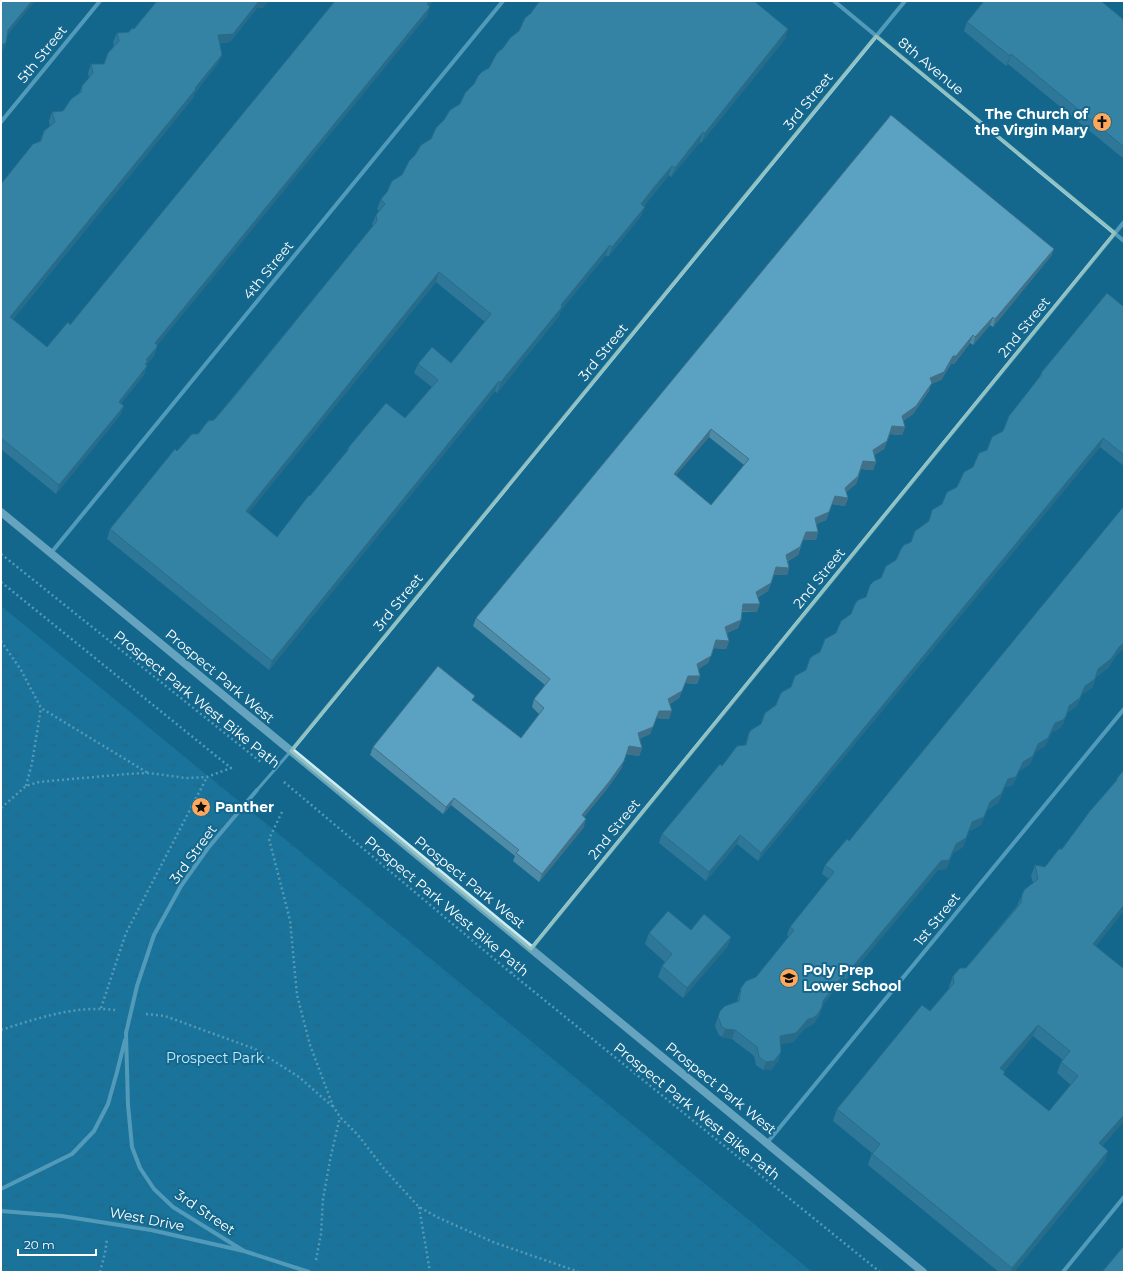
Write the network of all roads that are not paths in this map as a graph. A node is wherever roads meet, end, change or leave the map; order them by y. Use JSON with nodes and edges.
{"nodes":[{"id":1,"x":100,"y":1,"type":"edge"},
{"id":2,"x":503,"y":1,"type":"edge"},
{"id":3,"x":834,"y":1,"type":"edge"},
{"id":4,"x":905,"y":1,"type":"edge"},
{"id":5,"x":876,"y":36,"type":"junction"},
{"id":6,"x":1,"y":122,"type":"edge"},
{"id":7,"x":1124,"y":222,"type":"edge"},
{"id":8,"x":1115,"y":233,"type":"junction"},
{"id":9,"x":1124,"y":241,"type":"edge"},
{"id":10,"x":1,"y":512,"type":"edge"},
{"id":11,"x":51,"y":553,"type":"junction"},
{"id":12,"x":1124,"y":709,"type":"edge"},
{"id":13,"x":291,"y":751,"type":"junction"},
{"id":14,"x":257,"y":790,"type":"joint"},
{"id":15,"x":531,"y":949,"type":"junction"},
{"id":16,"x":126,"y":1033,"type":"junction"},
{"id":17,"x":767,"y":1143,"type":"junction"},
{"id":18,"x":1,"y":1189,"type":"edge"},
{"id":19,"x":1124,"y":1197,"type":"edge"},
{"id":20,"x":1,"y":1211,"type":"edge"},
{"id":21,"x":244,"y":1251,"type":"junction"},
{"id":22,"x":309,"y":1272,"type":"edge"},
{"id":23,"x":923,"y":1272,"type":"edge"},
{"id":24,"x":1063,"y":1272,"type":"edge"}],
"edges":[{"from":1,"to":6,"type":"street","name":"5th Street"},
{"from":2,"to":11,"type":"street","name":"4th Street"},
{"from":3,"to":5,"type":"street","name":"8th Avenue"},
{"from":4,"to":5,"type":"street","name":"3rd Street"},
{"from":5,"to":8,"type":"street","name":"8th Avenue"},
{"from":5,"to":13,"type":"street","name":"3rd Street"},
{"from":7,"to":8,"type":"street","name":"2nd Street"},
{"from":8,"to":9,"type":"street","name":"8th Avenue"},
{"from":8,"to":15,"type":"street","name":"2nd Street"},
{"from":10,"to":11,"type":"street","name":"Prospect Park West"},
{"from":11,"to":13,"type":"street","name":"Prospect Park West"},
{"from":12,"to":17,"type":"street","name":"1st Street"},
{"from":13,"to":14,"type":"lane","name":"3rd Street"},
{"from":13,"to":15,"type":"street","name":"Prospect Park West"},
{"from":14,"to":16,"type":"street","name":"3rd Street"},
{"from":15,"to":17,"type":"street","name":"Prospect Park West"},
{"from":16,"to":18,"type":"street"},
{"from":16,"to":21,"type":"street","name":"3rd Street"},
{"from":17,"to":23,"type":"street","name":"Prospect Park West"},
{"from":19,"to":24,"type":"street"},
{"from":20,"to":21,"type":"street","name":"West Drive"},
{"from":21,"to":22,"type":"street","name":"West Drive"}]}
